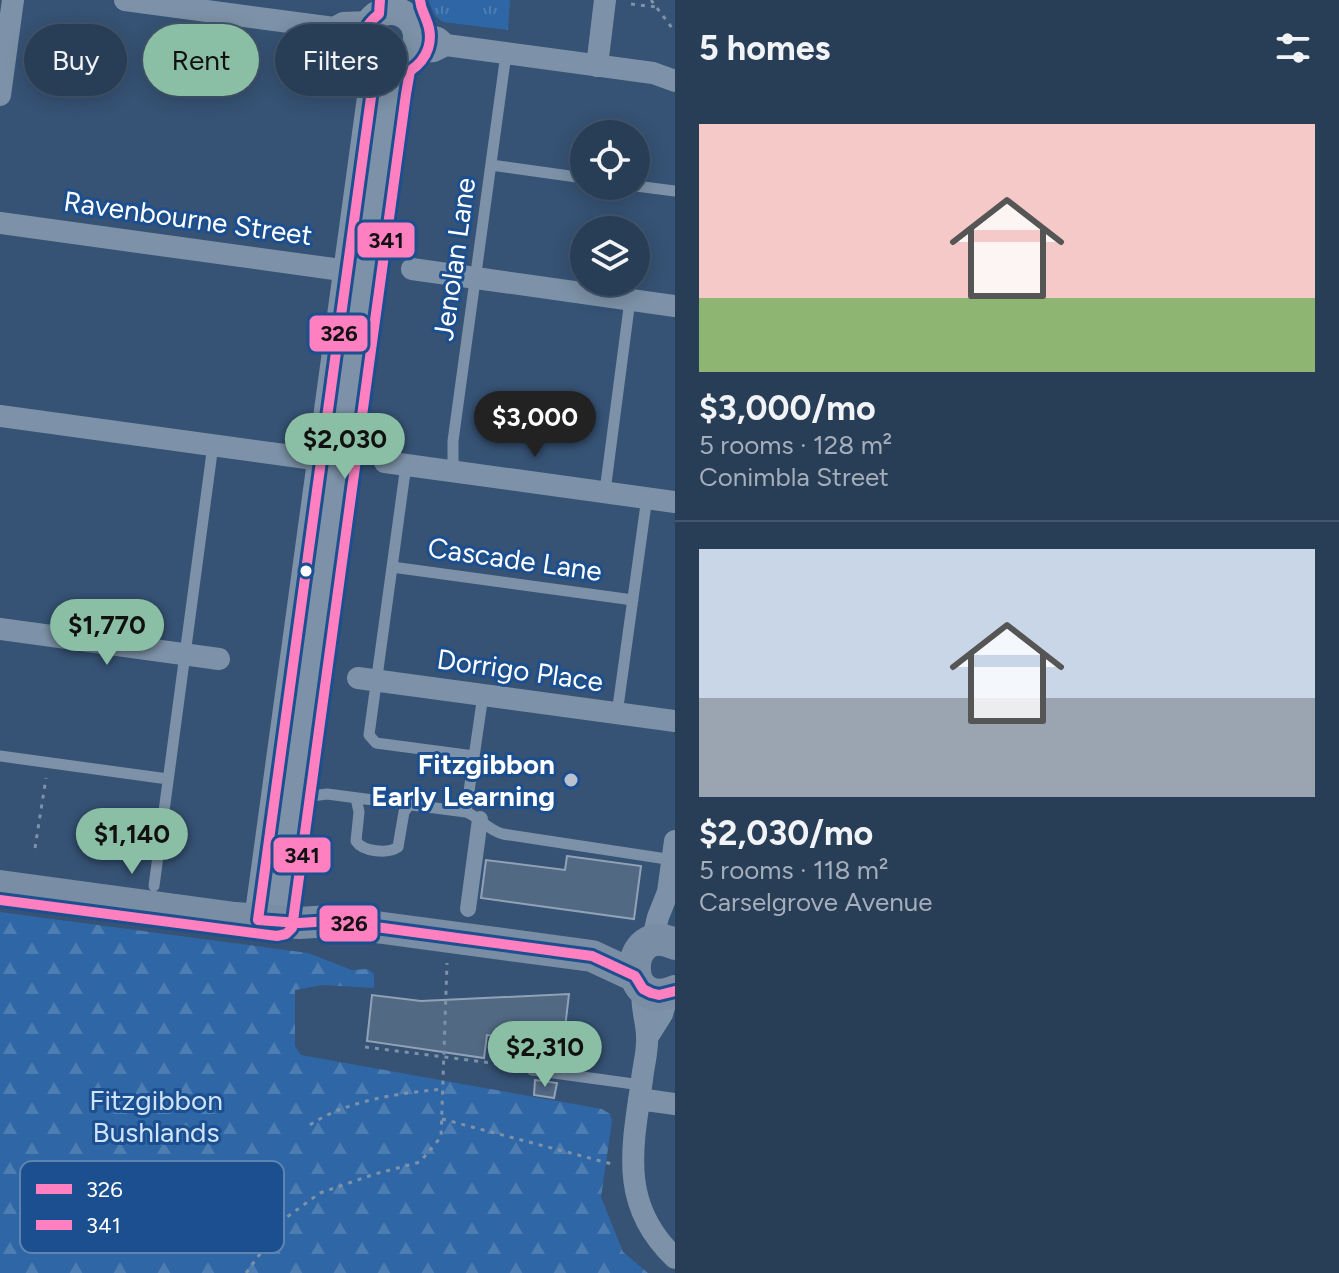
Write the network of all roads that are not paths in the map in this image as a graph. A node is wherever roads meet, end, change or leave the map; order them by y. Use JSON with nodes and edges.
{"nodes":[{"id":1,"x":13,"y":0,"type":"edge"},
{"id":2,"x":125,"y":0,"type":"edge"},
{"id":3,"x":605,"y":0,"type":"edge"},
{"id":4,"x":304,"y":24,"type":"edge"},
{"id":5,"x":407,"y":33,"type":"edge"},
{"id":6,"x":506,"y":54,"type":"junction"},
{"id":7,"x":597,"y":66,"type":"junction"},
{"id":8,"x":675,"y":81,"type":"edge"},
{"id":9,"x":0,"y":95,"type":"edge"},
{"id":10,"x":381,"y":96,"type":"edge"},
{"id":11,"x":491,"y":165,"type":"junction"},
{"id":12,"x":570,"y":176,"type":"edge"},
{"id":13,"x":650,"y":188,"type":"edge"},
{"id":14,"x":675,"y":191,"type":"edge"},
{"id":15,"x":0,"y":223,"type":"edge"},
{"id":16,"x":412,"y":269,"type":"dead end"},
{"id":17,"x":357,"y":272,"type":"junction"},
{"id":18,"x":475,"y":278,"type":"junction"},
{"id":19,"x":630,"y":300,"type":"junction"},
{"id":20,"x":674,"y":301,"type":"edge"},
{"id":21,"x":0,"y":416,"type":"edge"},
{"id":22,"x":213,"y":445,"type":"junction"},
{"id":23,"x":331,"y":461,"type":"junction"},
{"id":24,"x":396,"y":464,"type":"joint"},
{"id":25,"x":453,"y":471,"type":"junction"},
{"id":26,"x":605,"y":491,"type":"junction"},
{"id":27,"x":647,"y":497,"type":"junction"},
{"id":28,"x":675,"y":502,"type":"edge"},
{"id":29,"x":392,"y":567,"type":"junction"},
{"id":30,"x":633,"y":600,"type":"junction"},
{"id":31,"x":0,"y":629,"type":"edge"},
{"id":32,"x":185,"y":654,"type":"junction"},
{"id":33,"x":219,"y":659,"type":"dead end"},
{"id":34,"x":367,"y":679,"type":"junction"},
{"id":35,"x":483,"y":695,"type":"junction"},
{"id":36,"x":617,"y":714,"type":"junction"},
{"id":37,"x":675,"y":721,"type":"edge"},
{"id":38,"x":0,"y":756,"type":"edge"},
{"id":39,"x":474,"y":756,"type":"junction"},
{"id":40,"x":168,"y":779,"type":"junction"},
{"id":41,"x":356,"y":798,"type":"junction"},
{"id":42,"x":295,"y":799,"type":"junction"},
{"id":43,"x":409,"y":805,"type":"junction"},
{"id":44,"x":473,"y":816,"type":"junction"},
{"id":45,"x":674,"y":850,"type":"edge"},
{"id":46,"x":0,"y":865,"type":"edge"},
{"id":47,"x":0,"y":886,"type":"edge"},
{"id":48,"x":154,"y":886,"type":"junction"},
{"id":49,"x":468,"y":909,"type":"dead end"},
{"id":50,"x":269,"y":912,"type":"junction"},
{"id":51,"x":658,"y":964,"type":"edge"},
{"id":52,"x":528,"y":1068,"type":"road end"},
{"id":53,"x":640,"y":1092,"type":"junction"},
{"id":54,"x":675,"y":1104,"type":"edge"},
{"id":55,"x":675,"y":1258,"type":"edge"}],
"edges":[{"from":1,"to":9,"type":"street"},
{"from":2,"to":4,"type":"street"},
{"from":3,"to":7,"type":"street"},
{"from":5,"to":6,"type":"street"},
{"from":6,"to":7,"type":"street"},
{"from":6,"to":11,"type":"lane","name":"Jenolan Lane"},
{"from":7,"to":8,"type":"street"},
{"from":10,"to":17,"type":"street"},
{"from":11,"to":12,"type":"lane"},
{"from":11,"to":18,"type":"lane","name":"Jenolan Lane"},
{"from":13,"to":14,"type":"lane"},
{"from":15,"to":17,"type":"street","name":"Ravenbourne Street"},
{"from":16,"to":18,"type":"street"},
{"from":17,"to":23,"type":"street"},
{"from":18,"to":19,"type":"street"},
{"from":18,"to":25,"type":"lane","name":"Jenolan Lane"},
{"from":19,"to":20,"type":"street"},
{"from":19,"to":26,"type":"lane"},
{"from":21,"to":22,"type":"street"},
{"from":22,"to":23,"type":"street"},
{"from":22,"to":32,"type":"lane"},
{"from":23,"to":42,"type":"street"},
{"from":23,"to":50,"type":"street"},
{"from":24,"to":25,"type":"street"},
{"from":24,"to":29,"type":"lane"},
{"from":25,"to":26,"type":"street"},
{"from":26,"to":27,"type":"street"},
{"from":27,"to":28,"type":"street"},
{"from":27,"to":30,"type":"lane"},
{"from":29,"to":30,"type":"lane","name":"Cascade Lane"},
{"from":29,"to":34,"type":"lane"},
{"from":30,"to":36,"type":"lane"},
{"from":31,"to":32,"type":"street"},
{"from":32,"to":33,"type":"street"},
{"from":32,"to":40,"type":"lane"},
{"from":34,"to":35,"type":"street","name":"Dorrigo Place"},
{"from":34,"to":39,"type":"lane"},
{"from":35,"to":36,"type":"street","name":"Dorrigo Place"},
{"from":35,"to":39,"type":"lane"},
{"from":36,"to":37,"type":"street","name":"Dorrigo Place"},
{"from":38,"to":40,"type":"lane"},
{"from":39,"to":44,"type":"lane"},
{"from":40,"to":48,"type":"lane"},
{"from":41,"to":42,"type":"lane"},
{"from":41,"to":43,"type":"lane"},
{"from":41,"to":43,"type":"lane"},
{"from":42,"to":50,"type":"street"},
{"from":43,"to":44,"type":"lane"},
{"from":44,"to":45,"type":"lane"},
{"from":44,"to":49,"type":"street"},
{"from":45,"to":51,"type":"street"},
{"from":46,"to":48,"type":"main road"},
{"from":47,"to":50,"type":"main road"},
{"from":48,"to":50,"type":"main road"},
{"from":50,"to":51,"type":"main road"},
{"from":51,"to":53,"type":"street"},
{"from":52,"to":53,"type":"lane"},
{"from":53,"to":54,"type":"street"},
{"from":53,"to":55,"type":"street"}]}
